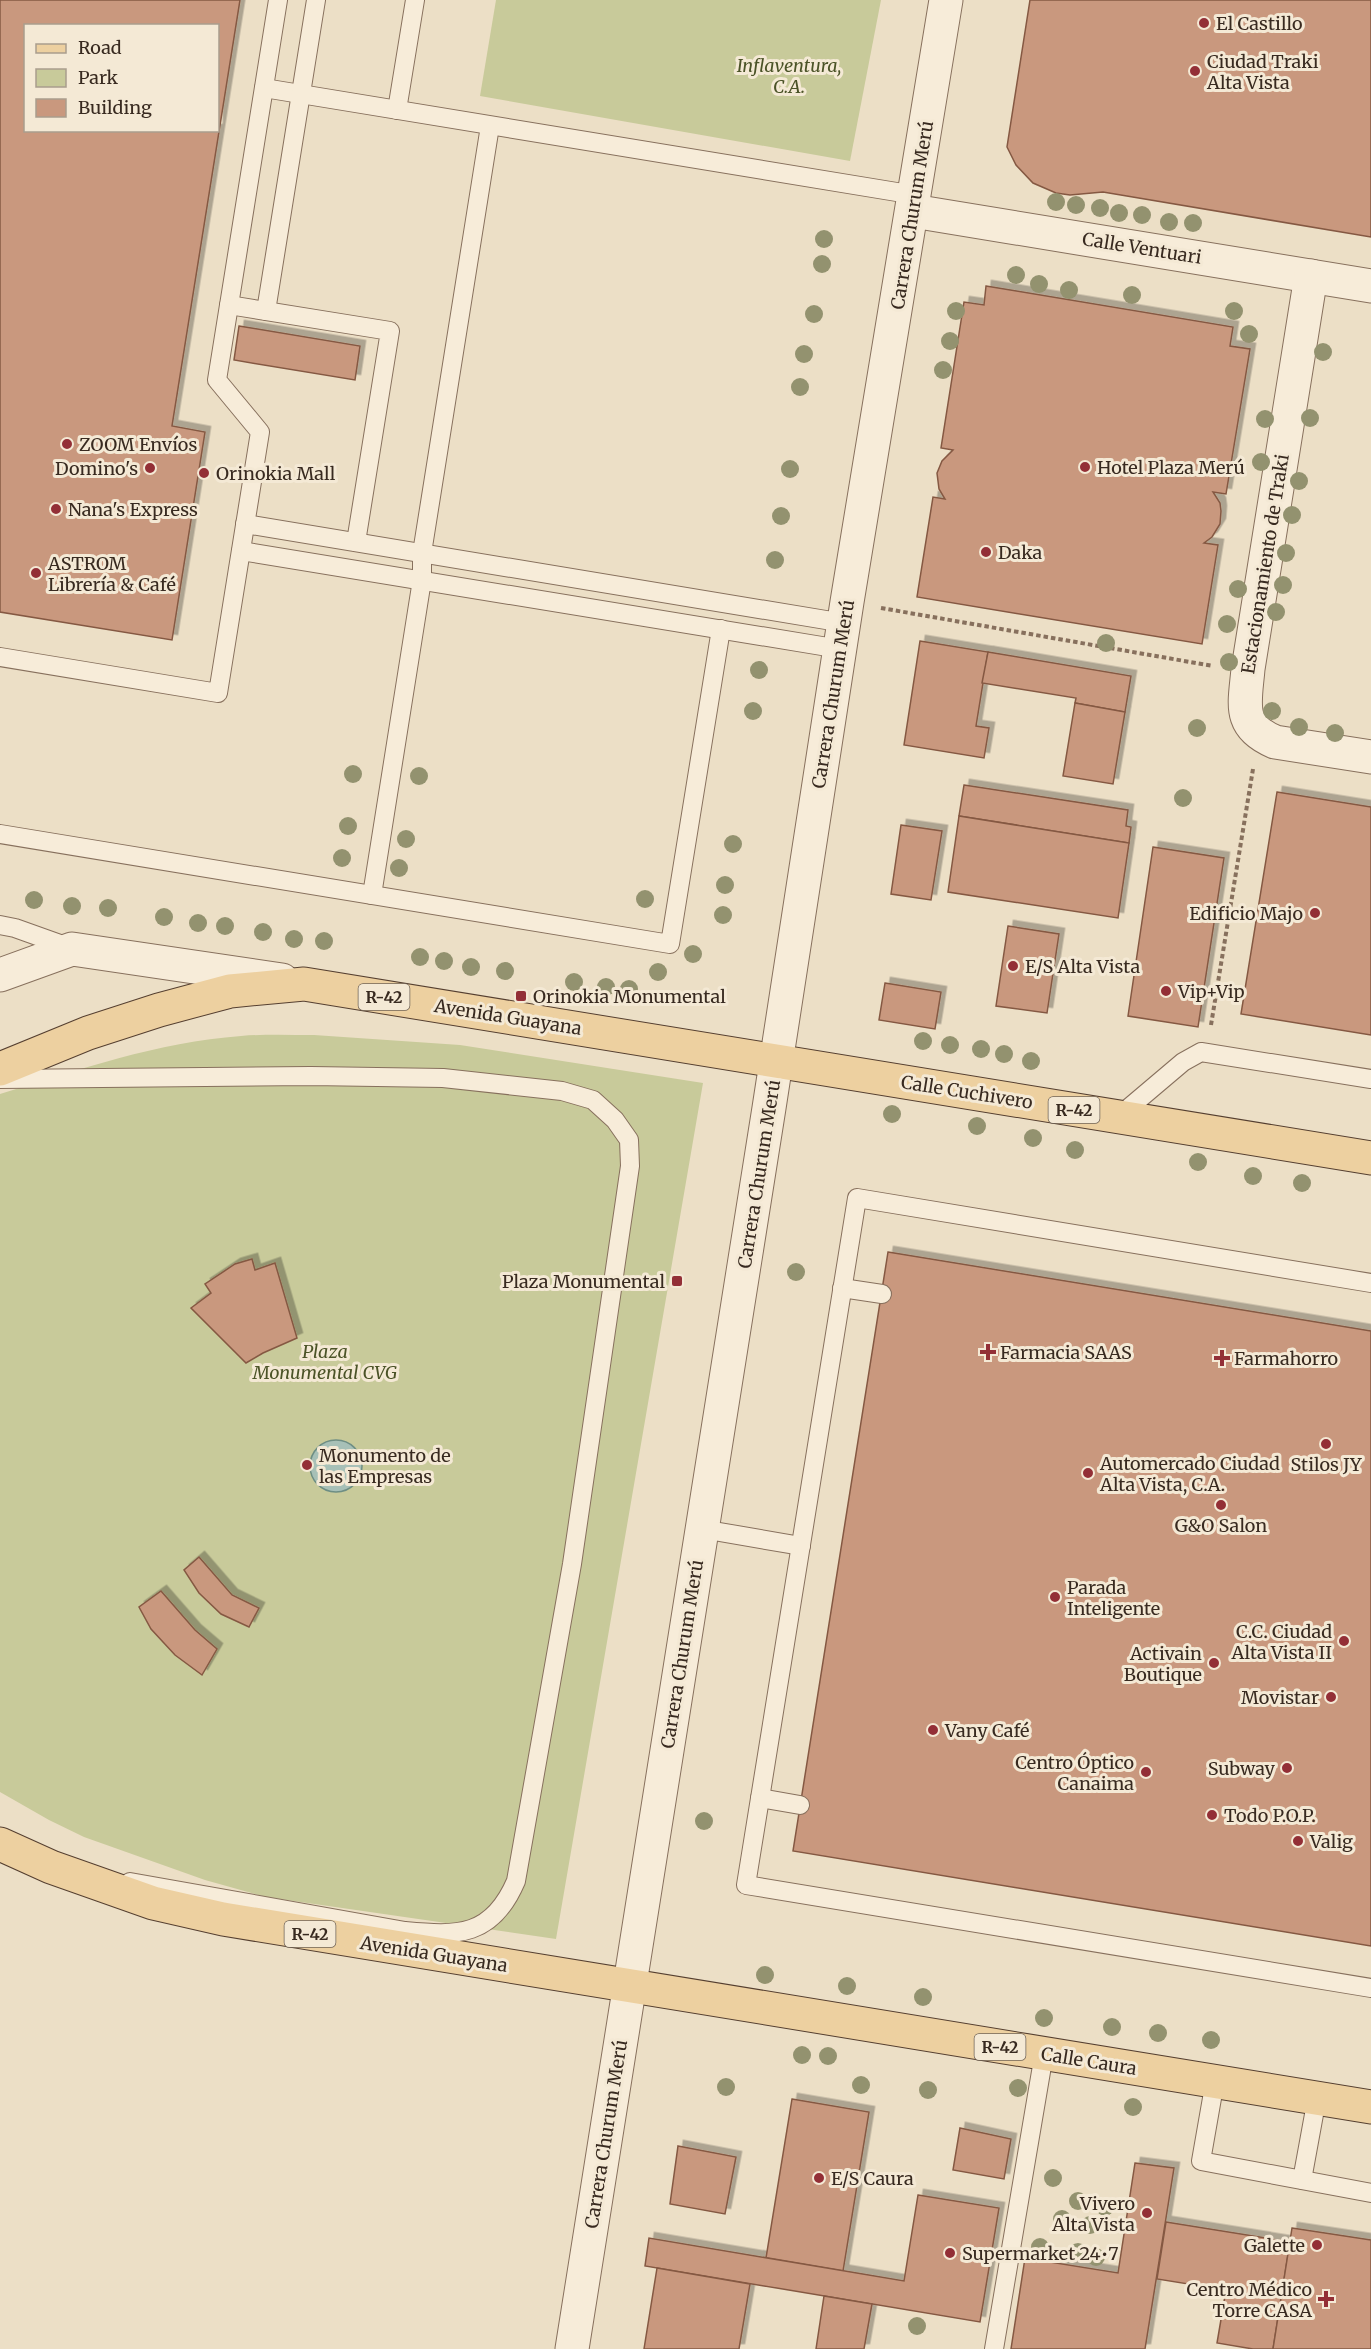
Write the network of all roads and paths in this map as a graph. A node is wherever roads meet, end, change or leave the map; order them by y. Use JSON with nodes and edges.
{"nodes":[{"id":1,"x":278,"y":0,"type":"edge"},
{"id":2,"x":316,"y":0,"type":"edge"},
{"id":3,"x":415,"y":0,"type":"edge"},
{"id":4,"x":946,"y":0,"type":"edge"},
{"id":5,"x":264,"y":88,"type":"junction"},
{"id":6,"x":301,"y":94,"type":"junction"},
{"id":7,"x":397,"y":110,"type":"junction"},
{"id":8,"x":490,"y":126,"type":"junction"},
{"id":9,"x":914,"y":203,"type":"junction"},
{"id":10,"x":1311,"y":276,"type":"junction"},
{"id":11,"x":1371,"y":286,"type":"edge"},
{"id":12,"x":229,"y":305,"type":"junction"},
{"id":13,"x":266,"y":311,"type":"junction"},
{"id":14,"x":245,"y":524,"type":"junction"},
{"id":15,"x":356,"y":542,"type":"junction"},
{"id":16,"x":241,"y":551,"type":"junction"},
{"id":17,"x":422,"y":553,"type":"junction"},
{"id":18,"x":422,"y":580,"type":"junction"},
{"id":19,"x":622,"y":586,"type":"junction"},
{"id":20,"x":618,"y":613,"type":"junction"},
{"id":21,"x":844,"y":625,"type":"junction"},
{"id":22,"x":721,"y":629,"type":"junction"},
{"id":23,"x":0,"y":657,"type":"edge"},
{"id":24,"x":1248,"y":672,"type":"junction"},
{"id":25,"x":1261,"y":736,"type":"junction"},
{"id":26,"x":1371,"y":758,"type":"edge"},
{"id":27,"x":0,"y":834,"type":"edge"},
{"id":28,"x":372,"y":895,"type":"junction"},
{"id":29,"x":0,"y":925,"type":"edge"},
{"id":30,"x":72,"y":949,"type":"junction"},
{"id":31,"x":0,"y":975,"type":"edge"},
{"id":32,"x":304,"y":984,"type":"junction"},
{"id":33,"x":1207,"y":1052,"type":"junction"},
{"id":34,"x":777,"y":1061,"type":"junction"},
{"id":35,"x":0,"y":1069,"type":"edge"},
{"id":36,"x":0,"y":1079,"type":"edge"},
{"id":37,"x":1371,"y":1079,"type":"edge"},
{"id":38,"x":1118,"y":1117,"type":"junction"},
{"id":39,"x":1371,"y":1158,"type":"edge"},
{"id":40,"x":1371,"y":1283,"type":"edge"},
{"id":41,"x":842,"y":1288,"type":"junction"},
{"id":42,"x":882,"y":1294,"type":"dead end"},
{"id":43,"x":702,"y":1529,"type":"junction"},
{"id":44,"x":801,"y":1546,"type":"junction"},
{"id":45,"x":760,"y":1798,"type":"junction"},
{"id":46,"x":800,"y":1805,"type":"dead end"},
{"id":47,"x":0,"y":1844,"type":"edge"},
{"id":48,"x":51,"y":1868,"type":"junction"},
{"id":49,"x":630,"y":1986,"type":"junction"},
{"id":50,"x":1371,"y":1988,"type":"edge"},
{"id":51,"x":1044,"y":2054,"type":"junction"},
{"id":52,"x":1215,"y":2081,"type":"junction"},
{"id":53,"x":1317,"y":2098,"type":"junction"},
{"id":54,"x":1371,"y":2107,"type":"edge"},
{"id":55,"x":1302,"y":2180,"type":"junction"},
{"id":56,"x":1371,"y":2193,"type":"edge"},
{"id":57,"x":572,"y":2349,"type":"edge"},
{"id":58,"x":994,"y":2349,"type":"edge"}],
"edges":[{"from":1,"to":5,"type":"lane"},
{"from":2,"to":6,"type":"lane"},
{"from":3,"to":7,"type":"lane"},
{"from":4,"to":9,"type":"street","name":"Carrera Churum Merú"},
{"from":5,"to":6,"type":"lane"},
{"from":5,"to":12,"type":"lane"},
{"from":6,"to":7,"type":"lane"},
{"from":6,"to":13,"type":"lane"},
{"from":7,"to":8,"type":"lane"},
{"from":8,"to":9,"type":"lane"},
{"from":8,"to":17,"type":"lane"},
{"from":9,"to":10,"type":"street","name":"Calle Ventuari"},
{"from":9,"to":21,"type":"street","name":"Carrera Churum Merú"},
{"from":10,"to":11,"type":"street","name":"Calle Ventuari"},
{"from":10,"to":24,"type":"street","name":"Estacionamiento de Traki"},
{"from":12,"to":13,"type":"lane"},
{"from":12,"to":14,"type":"lane"},
{"from":13,"to":15,"type":"lane"},
{"from":14,"to":15,"type":"lane"},
{"from":14,"to":16,"type":"lane"},
{"from":15,"to":17,"type":"lane"},
{"from":16,"to":18,"type":"lane"},
{"from":16,"to":23,"type":"lane"},
{"from":17,"to":18,"type":"lane"},
{"from":17,"to":19,"type":"lane"},
{"from":18,"to":20,"type":"lane"},
{"from":18,"to":28,"type":"lane"},
{"from":19,"to":20,"type":"lane"},
{"from":19,"to":21,"type":"lane"},
{"from":20,"to":22,"type":"lane"},
{"from":21,"to":22,"type":"lane"},
{"from":21,"to":24,"type":"path"},
{"from":21,"to":34,"type":"street","name":"Carrera Churum Merú"},
{"from":22,"to":28,"type":"lane"},
{"from":24,"to":25,"type":"street","name":"Estacionamiento de Traki"},
{"from":25,"to":26,"type":"street"},
{"from":25,"to":33,"type":"path"},
{"from":27,"to":28,"type":"lane"},
{"from":29,"to":30,"type":"lane"},
{"from":30,"to":31,"type":"street"},
{"from":30,"to":32,"type":"street"},
{"from":32,"to":34,"type":"main road","name":"Avenida Guayana","number":"R-42"},
{"from":32,"to":35,"type":"main road","name":"Avenida Guayana","number":"R-42"},
{"from":33,"to":37,"type":"lane"},
{"from":33,"to":38,"type":"lane"},
{"from":34,"to":38,"type":"main road","name":"Calle Cuchivero","number":"R-42"},
{"from":34,"to":43,"type":"street","name":"Carrera Churum Merú"},
{"from":36,"to":48,"type":"lane"},
{"from":38,"to":39,"type":"main road","name":"Calle Cuchivero","number":"R-42"},
{"from":40,"to":41,"type":"lane"},
{"from":41,"to":42,"type":"lane"},
{"from":41,"to":44,"type":"lane"},
{"from":43,"to":44,"type":"lane"},
{"from":43,"to":49,"type":"street","name":"Carrera Churum Merú"},
{"from":44,"to":45,"type":"lane"},
{"from":45,"to":46,"type":"lane"},
{"from":45,"to":50,"type":"lane"},
{"from":47,"to":48,"type":"main road","name":"Avenida Guayana","number":"R-42"},
{"from":48,"to":49,"type":"main road","name":"Avenida Guayana","number":"R-42"},
{"from":49,"to":51,"type":"main road","name":"Calle Caura","number":"R-42"},
{"from":49,"to":57,"type":"street","name":"Carrera Churum Merú"},
{"from":51,"to":52,"type":"main road","name":"Calle Caura","number":"R-42"},
{"from":51,"to":58,"type":"lane"},
{"from":52,"to":53,"type":"main road","name":"Calle Caura","number":"R-42"},
{"from":52,"to":55,"type":"lane"},
{"from":53,"to":54,"type":"main road","name":"Calle Caura","number":"R-42"},
{"from":53,"to":55,"type":"lane"},
{"from":55,"to":56,"type":"lane"}]}
